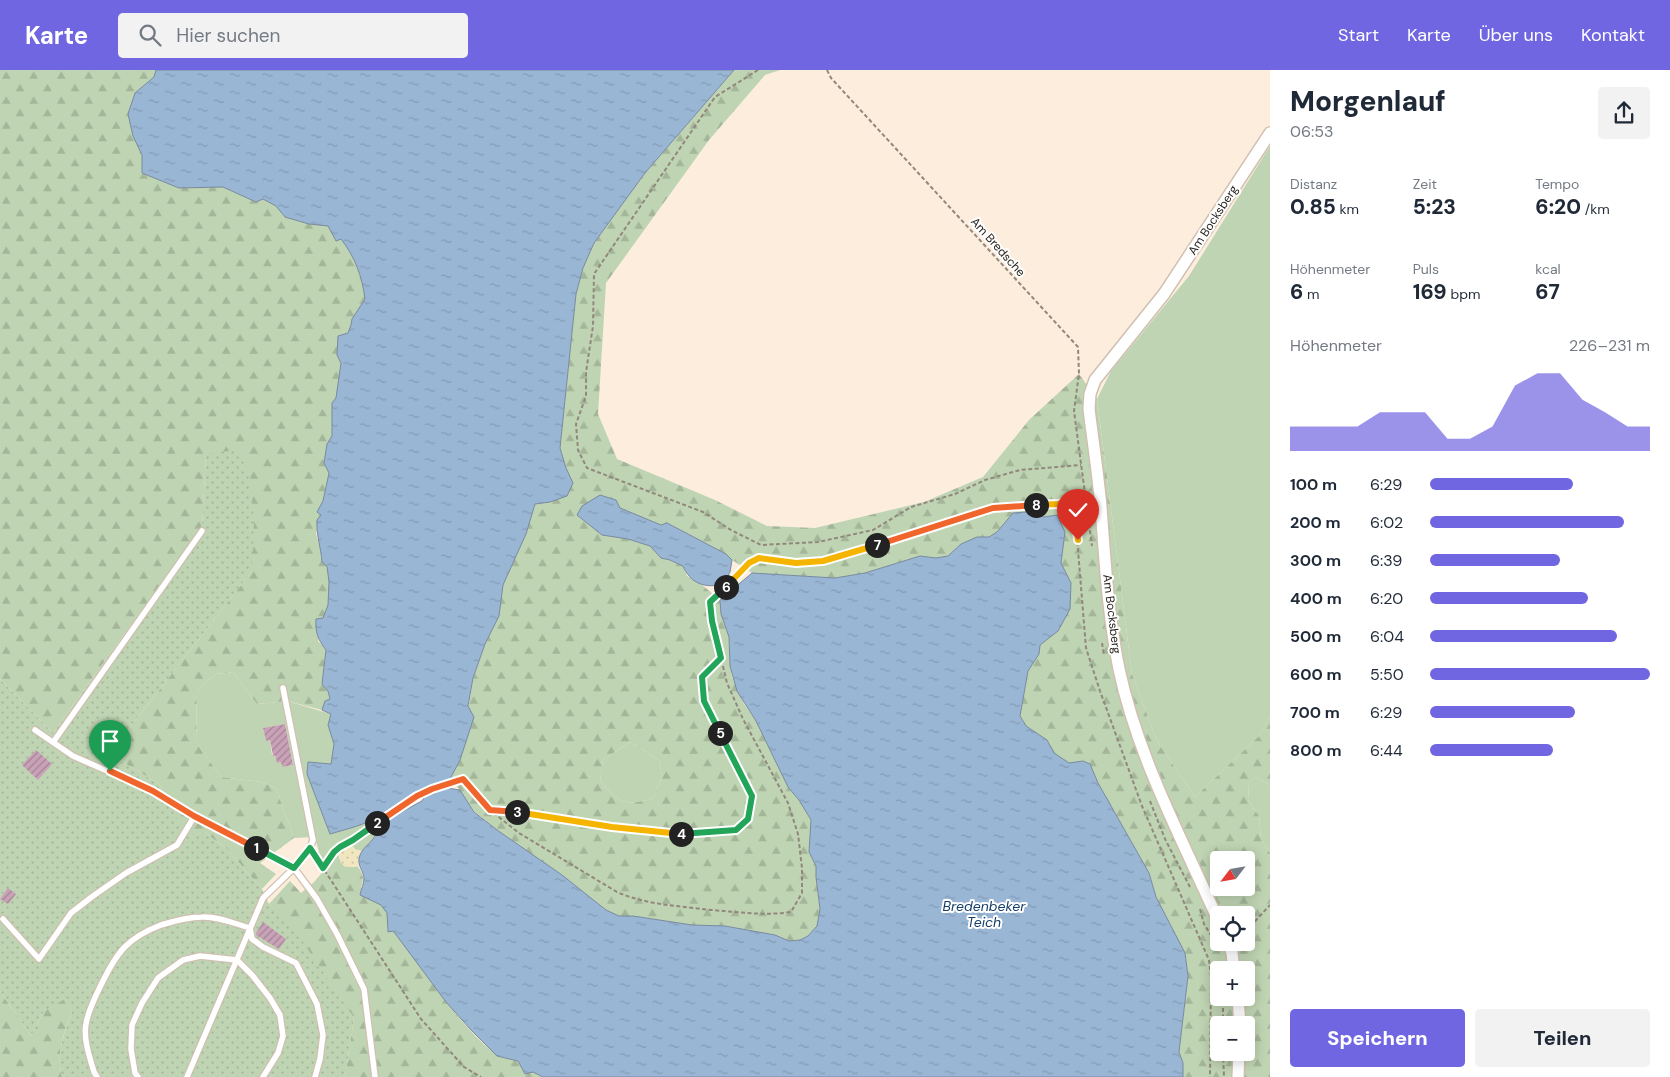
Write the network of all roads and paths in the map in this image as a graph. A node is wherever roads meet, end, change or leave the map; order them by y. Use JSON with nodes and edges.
{"nodes":[{"id":1,"x":758,"y":70,"type":"edge"},
{"id":2,"x":827,"y":70,"type":"edge"},
{"id":3,"x":1270,"y":134,"type":"edge"},
{"id":4,"x":202,"y":531,"type":"dead end"},
{"id":5,"x":721,"y":658,"type":"junction"},
{"id":6,"x":283,"y":688,"type":"dead end"},
{"id":7,"x":35,"y":730,"type":"dead end"},
{"id":8,"x":54,"y":741,"type":"junction"},
{"id":9,"x":490,"y":810,"type":"junction"},
{"id":10,"x":194,"y":816,"type":"junction"},
{"id":11,"x":310,"y":848,"type":"junction"},
{"id":12,"x":294,"y":868,"type":"junction"},
{"id":13,"x":323,"y":868,"type":"junction"},
{"id":14,"x":1270,"y":905,"type":"edge"},
{"id":15,"x":1211,"y":906,"type":"edge"},
{"id":16,"x":3,"y":919,"type":"dead end"},
{"id":17,"x":1255,"y":921,"type":"edge"},
{"id":18,"x":250,"y":928,"type":"junction"},
{"id":19,"x":236,"y":960,"type":"junction"},
{"id":20,"x":1223,"y":1061,"type":"edge"},
{"id":21,"x":1238,"y":1061,"type":"edge"},
{"id":22,"x":96,"y":1077,"type":"edge"},
{"id":23,"x":138,"y":1077,"type":"edge"},
{"id":24,"x":187,"y":1077,"type":"edge"},
{"id":25,"x":263,"y":1077,"type":"edge"},
{"id":26,"x":315,"y":1077,"type":"edge"},
{"id":27,"x":375,"y":1077,"type":"edge"},
{"id":28,"x":481,"y":1077,"type":"edge"},
{"id":29,"x":1210,"y":1077,"type":"edge"},
{"id":30,"x":1224,"y":1077,"type":"edge"},
{"id":31,"x":1238,"y":1077,"type":"edge"}],
"edges":[{"from":1,"to":2,"type":"path","name":"Am Bredsche"},
{"from":3,"to":15,"type":"street","name":"Am Bocksberg"},
{"from":4,"to":8,"type":"lane"},
{"from":5,"to":9,"type":"path"},
{"from":5,"to":9,"type":"path"},
{"from":5,"to":29,"type":"path"},
{"from":6,"to":11,"type":"lane"},
{"from":7,"to":8,"type":"lane"},
{"from":8,"to":10,"type":"lane"},
{"from":9,"to":13,"type":"path"},
{"from":10,"to":12,"type":"lane"},
{"from":10,"to":16,"type":"lane"},
{"from":11,"to":12,"type":"lane"},
{"from":11,"to":13,"type":"path"},
{"from":12,"to":18,"type":"lane"},
{"from":12,"to":27,"type":"lane"},
{"from":13,"to":28,"type":"path"},
{"from":14,"to":17,"type":"path"},
{"from":18,"to":19,"type":"lane"},
{"from":18,"to":22,"type":"lane"},
{"from":18,"to":26,"type":"lane"},
{"from":19,"to":23,"type":"lane"},
{"from":19,"to":24,"type":"lane"},
{"from":19,"to":25,"type":"lane"},
{"from":20,"to":30,"type":"path"},
{"from":21,"to":31,"type":"street"}]}
